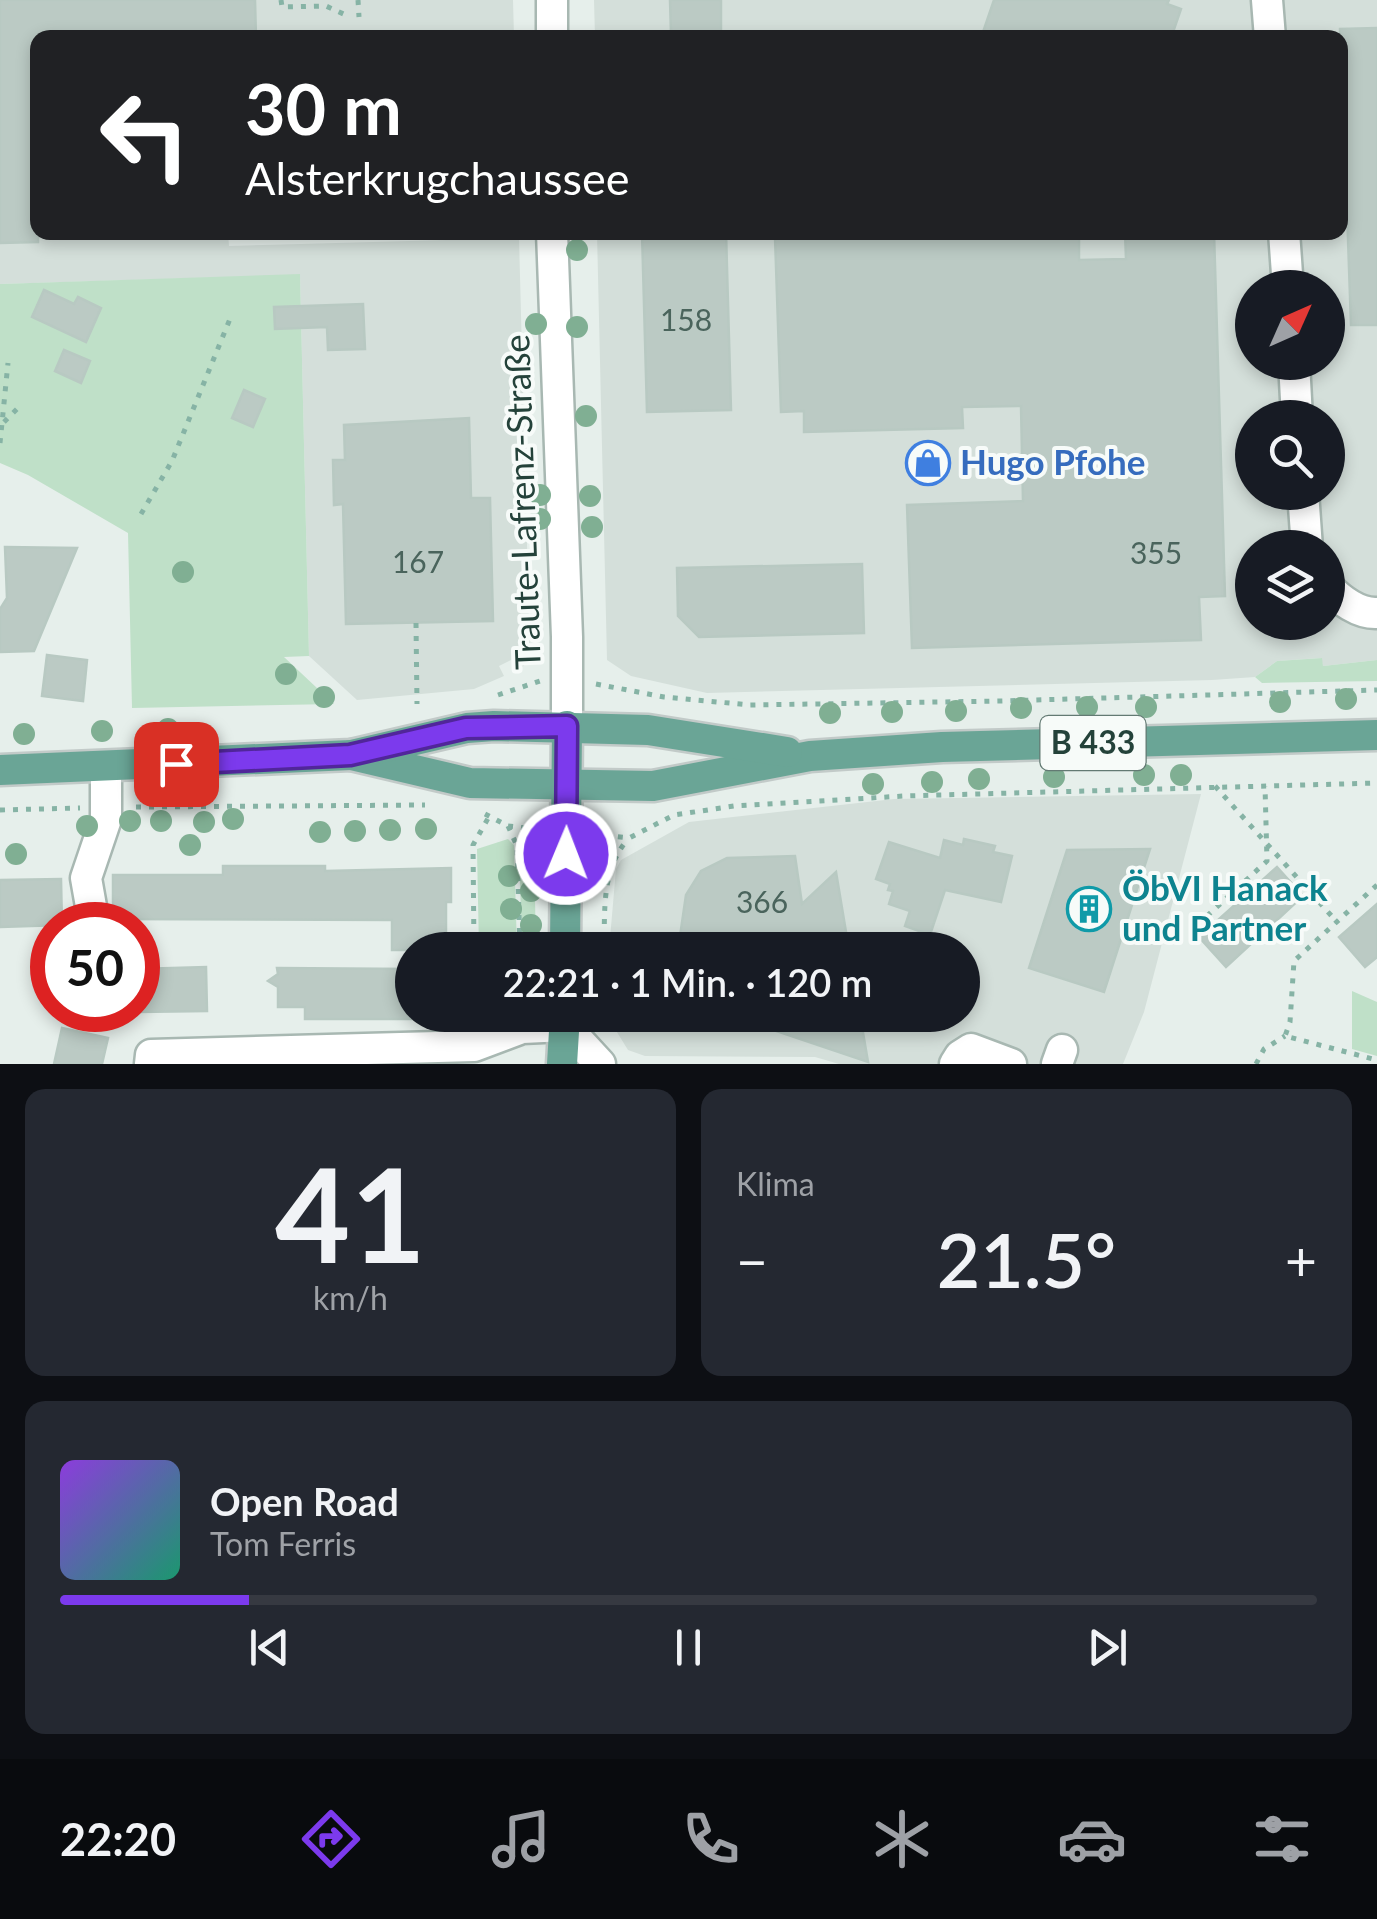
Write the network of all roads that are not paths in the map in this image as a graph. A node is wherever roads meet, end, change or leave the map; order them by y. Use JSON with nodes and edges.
{"nodes":[{"id":1,"x":552,"y":0,"type":"edge"},
{"id":2,"x":1267,"y":0,"type":"edge"},
{"id":3,"x":552,"y":30,"type":"edge"},
{"id":4,"x":1269,"y":30,"type":"edge"},
{"id":5,"x":552,"y":240,"type":"edge"},
{"id":6,"x":1285,"y":240,"type":"edge"},
{"id":7,"x":1287,"y":270,"type":"edge"},
{"id":8,"x":1345,"y":602,"type":"edge"},
{"id":9,"x":1377,"y":613,"type":"edge"},
{"id":10,"x":567,"y":726,"type":"junction"},
{"id":11,"x":1377,"y":735,"type":"edge"},
{"id":12,"x":350,"y":755,"type":"junction"},
{"id":13,"x":810,"y":756,"type":"junction"},
{"id":14,"x":106,"y":767,"type":"junction"},
{"id":15,"x":0,"y":770,"type":"edge"},
{"id":16,"x":566,"y":786,"type":"junction"},
{"id":17,"x":90,"y":902,"type":"edge"},
{"id":18,"x":565,"y":932,"type":"edge"},
{"id":19,"x":516,"y":1032,"type":"edge"},
{"id":20,"x":564,"y":1032,"type":"edge"},
{"id":21,"x":575,"y":1032,"type":"edge"},
{"id":22,"x":482,"y":1055,"type":"edge"},
{"id":23,"x":150,"y":1064,"type":"edge"},
{"id":24,"x":562,"y":1064,"type":"edge"},
{"id":25,"x":600,"y":1064,"type":"edge"},
{"id":26,"x":954,"y":1064,"type":"edge"},
{"id":27,"x":1011,"y":1064,"type":"edge"}],
"edges":[{"from":1,"to":3,"type":"street"},
{"from":2,"to":4,"type":"street"},
{"from":5,"to":10,"type":"street","name":"Traute-Lafrenz-Straße"},
{"from":6,"to":7,"type":"street"},
{"from":8,"to":9,"type":"street"},
{"from":10,"to":12,"type":"main road","number":"B 433"},
{"from":10,"to":13,"type":"main road","number":"B 433"},
{"from":10,"to":16,"type":"main road","name":"Traute-Lafrenz-Straße"},
{"from":11,"to":13,"type":"main road","number":"B 433"},
{"from":12,"to":14,"type":"main road","number":"B 433"},
{"from":12,"to":16,"type":"main road","number":"B 433"},
{"from":13,"to":16,"type":"main road","number":"B 433"},
{"from":14,"to":15,"type":"main road","number":"B 433"},
{"from":14,"to":17,"type":"street"},
{"from":16,"to":18,"type":"main road","name":"Traute-Lafrenz-Straße"},
{"from":19,"to":22,"type":"street"},
{"from":20,"to":24,"type":"main road"},
{"from":21,"to":25,"type":"street"},
{"from":22,"to":23,"type":"street"},
{"from":26,"to":27,"type":"street"}]}
